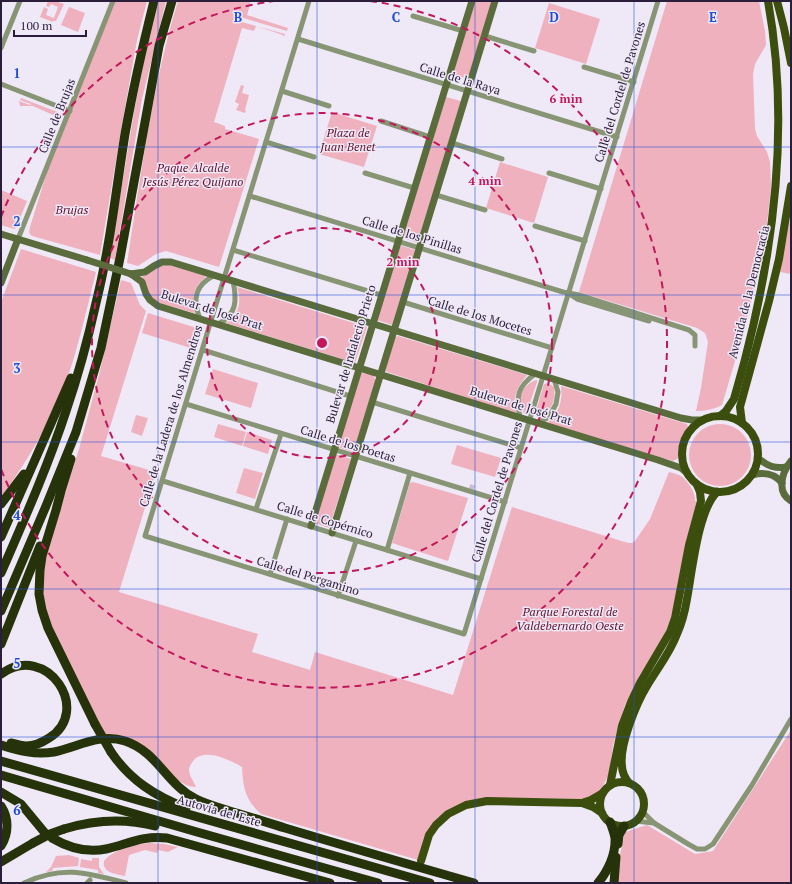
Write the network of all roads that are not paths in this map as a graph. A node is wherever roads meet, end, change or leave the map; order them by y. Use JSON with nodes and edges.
{"nodes":[{"id":1,"x":20,"y":1,"type":"edge"},
{"id":2,"x":112,"y":1,"type":"edge"},
{"id":3,"x":154,"y":1,"type":"edge"},
{"id":4,"x":172,"y":1,"type":"edge"},
{"id":5,"x":309,"y":1,"type":"edge"},
{"id":6,"x":472,"y":1,"type":"edge"},
{"id":7,"x":496,"y":1,"type":"edge"},
{"id":8,"x":658,"y":1,"type":"edge"},
{"id":9,"x":768,"y":1,"type":"edge"},
{"id":10,"x":777,"y":1,"type":"edge"},
{"id":11,"x":413,"y":16,"type":"dead end"},
{"id":12,"x":463,"y":31,"type":"junction"},
{"id":13,"x":485,"y":36,"type":"junction"},
{"id":14,"x":298,"y":39,"type":"junction"},
{"id":15,"x":1,"y":48,"type":"edge"},
{"id":16,"x":534,"y":51,"type":"dead end"},
{"id":17,"x":791,"y":63,"type":"edge"},
{"id":18,"x":584,"y":67,"type":"dead end"},
{"id":19,"x":634,"y":82,"type":"junction"},
{"id":20,"x":1,"y":84,"type":"edge"},
{"id":21,"x":446,"y":85,"type":"junction"},
{"id":22,"x":282,"y":91,"type":"junction"},
{"id":23,"x":468,"y":92,"type":"junction"},
{"id":24,"x":329,"y":106,"type":"dead end"},
{"id":25,"x":70,"y":111,"type":"junction"},
{"id":26,"x":786,"y":115,"type":"dead end"},
{"id":27,"x":381,"y":122,"type":"dead end"},
{"id":28,"x":430,"y":137,"type":"junction"},
{"id":29,"x":617,"y":137,"type":"junction"},
{"id":30,"x":266,"y":142,"type":"junction"},
{"id":31,"x":452,"y":143,"type":"junction"},
{"id":32,"x":314,"y":157,"type":"dead end"},
{"id":33,"x":502,"y":158,"type":"dead end"},
{"id":34,"x":365,"y":173,"type":"dead end"},
{"id":35,"x":550,"y":173,"type":"dead end"},
{"id":36,"x":788,"y":184,"type":"edge"},
{"id":37,"x":414,"y":188,"type":"junction"},
{"id":38,"x":601,"y":189,"type":"junction"},
{"id":39,"x":436,"y":195,"type":"junction"},
{"id":40,"x":250,"y":196,"type":"junction"},
{"id":41,"x":485,"y":210,"type":"dead end"},
{"id":42,"x":535,"y":226,"type":"dead end"},
{"id":43,"x":1,"y":234,"type":"edge"},
{"id":44,"x":18,"y":239,"type":"junction"},
{"id":45,"x":398,"y":241,"type":"junction"},
{"id":46,"x":585,"y":241,"type":"junction"},
{"id":47,"x":419,"y":248,"type":"junction"},
{"id":48,"x":233,"y":250,"type":"junction"},
{"id":49,"x":132,"y":274,"type":"junction"},
{"id":50,"x":215,"y":275,"type":"junction"},
{"id":51,"x":225,"y":278,"type":"junction"},
{"id":52,"x":233,"y":281,"type":"junction"},
{"id":53,"x":1,"y":284,"type":"edge"},
{"id":54,"x":568,"y":294,"type":"junction"},
{"id":55,"x":381,"y":295,"type":"junction"},
{"id":56,"x":403,"y":302,"type":"junction"},
{"id":57,"x":200,"y":319,"type":"junction"},
{"id":58,"x":210,"y":322,"type":"junction"},
{"id":59,"x":218,"y":324,"type":"junction"},
{"id":60,"x":372,"y":324,"type":"junction"},
{"id":61,"x":394,"y":331,"type":"junction"},
{"id":62,"x":86,"y":345,"type":"junction"},
{"id":63,"x":552,"y":348,"type":"junction"},
{"id":64,"x":203,"y":350,"type":"junction"},
{"id":65,"x":358,"y":368,"type":"junction"},
{"id":66,"x":381,"y":374,"type":"junction"},
{"id":67,"x":536,"y":374,"type":"junction"},
{"id":68,"x":543,"y":376,"type":"junction"},
{"id":69,"x":554,"y":379,"type":"junction"},
{"id":70,"x":350,"y":396,"type":"junction"},
{"id":71,"x":372,"y":402,"type":"junction"},
{"id":72,"x":186,"y":404,"type":"junction"},
{"id":73,"x":720,"y":416,"type":"junction"},
{"id":74,"x":520,"y":418,"type":"junction"},
{"id":75,"x":529,"y":420,"type":"junction"},
{"id":76,"x":703,"y":420,"type":"junction"},
{"id":77,"x":538,"y":423,"type":"junction"},
{"id":78,"x":742,"y":423,"type":"junction"},
{"id":79,"x":76,"y":432,"type":"junction"},
{"id":80,"x":280,"y":434,"type":"junction"},
{"id":81,"x":521,"y":448,"type":"junction"},
{"id":82,"x":333,"y":450,"type":"junction"},
{"id":83,"x":355,"y":456,"type":"junction"},
{"id":84,"x":758,"y":458,"type":"junction"},
{"id":85,"x":35,"y":460,"type":"junction"},
{"id":86,"x":791,"y":461,"type":"edge"},
{"id":87,"x":786,"y":467,"type":"junction"},
{"id":88,"x":686,"y":472,"type":"junction"},
{"id":89,"x":410,"y":474,"type":"junction"},
{"id":90,"x":752,"y":475,"type":"junction"},
{"id":91,"x":162,"y":481,"type":"junction"},
{"id":92,"x":782,"y":483,"type":"junction"},
{"id":93,"x":697,"y":485,"type":"junction"},
{"id":94,"x":61,"y":491,"type":"junction"},
{"id":95,"x":717,"y":492,"type":"junction"},
{"id":96,"x":791,"y":501,"type":"edge"},
{"id":97,"x":504,"y":502,"type":"junction"},
{"id":98,"x":1,"y":504,"type":"edge"},
{"id":99,"x":256,"y":509,"type":"junction"},
{"id":100,"x":287,"y":519,"type":"junction"},
{"id":101,"x":311,"y":526,"type":"junction"},
{"id":102,"x":332,"y":532,"type":"junction"},
{"id":103,"x":1,"y":536,"type":"edge"},
{"id":104,"x":145,"y":536,"type":"joint"},
{"id":105,"x":356,"y":541,"type":"junction"},
{"id":106,"x":387,"y":550,"type":"junction"},
{"id":107,"x":1,"y":573,"type":"edge"},
{"id":108,"x":270,"y":574,"type":"junction"},
{"id":109,"x":481,"y":579,"type":"junction"},
{"id":110,"x":338,"y":596,"type":"junction"},
{"id":111,"x":1,"y":611,"type":"edge"},
{"id":112,"x":464,"y":634,"type":"joint"},
{"id":113,"x":1,"y":644,"type":"edge"},
{"id":114,"x":1,"y":674,"type":"edge"},
{"id":115,"x":791,"y":719,"type":"edge"},
{"id":116,"x":1,"y":741,"type":"edge"},
{"id":117,"x":1,"y":745,"type":"edge"},
{"id":118,"x":1,"y":761,"type":"edge"},
{"id":119,"x":1,"y":775,"type":"edge"},
{"id":120,"x":628,"y":783,"type":"junction"},
{"id":121,"x":610,"y":785,"type":"junction"},
{"id":122,"x":1,"y":792,"type":"edge"},
{"id":123,"x":603,"y":793,"type":"junction"},
{"id":124,"x":582,"y":803,"type":"junction"},
{"id":125,"x":1,"y":806,"type":"edge"},
{"id":126,"x":642,"y":811,"type":"junction"},
{"id":127,"x":602,"y":813,"type":"junction"},
{"id":128,"x":635,"y":821,"type":"junction"},
{"id":129,"x":610,"y":822,"type":"junction"},
{"id":130,"x":654,"y":823,"type":"junction"},
{"id":131,"x":624,"y":826,"type":"junction"},
{"id":132,"x":197,"y":832,"type":"junction"},
{"id":133,"x":1,"y":846,"type":"edge"},
{"id":134,"x":422,"y":861,"type":"dead end"},
{"id":135,"x":1,"y":862,"type":"edge"},
{"id":136,"x":378,"y":868,"type":"junction"},
{"id":137,"x":24,"y":883,"type":"edge"},
{"id":138,"x":126,"y":883,"type":"edge"},
{"id":139,"x":330,"y":883,"type":"edge"},
{"id":140,"x":378,"y":883,"type":"edge"},
{"id":141,"x":430,"y":883,"type":"edge"},
{"id":142,"x":474,"y":883,"type":"edge"},
{"id":143,"x":598,"y":883,"type":"edge"},
{"id":144,"x":614,"y":883,"type":"edge"}],
"edges":[{"from":1,"to":15,"type":"street"},
{"from":2,"to":25,"type":"street","name":"Calle de Brujas"},
{"from":3,"to":62,"type":"highway"},
{"from":4,"to":79,"type":"highway"},
{"from":5,"to":14,"type":"street","name":"Calle de la Ladera de los Almendros"},
{"from":6,"to":12,"type":"street","name":"Bulevar de Indalecio Prieto"},
{"from":7,"to":13,"type":"street"},
{"from":8,"to":19,"type":"street","name":"Calle del Cordel de Pavones"},
{"from":9,"to":26,"type":"main road"},
{"from":10,"to":17,"type":"main road"},
{"from":11,"to":12,"type":"street"},
{"from":12,"to":21,"type":"street","name":"Bulevar de Indalecio Prieto"},
{"from":13,"to":16,"type":"street"},
{"from":13,"to":23,"type":"street"},
{"from":14,"to":21,"type":"street","name":"Calle de la Raya"},
{"from":14,"to":22,"type":"street","name":"Calle de la Ladera de los Almendros"},
{"from":18,"to":19,"type":"street"},
{"from":19,"to":29,"type":"street","name":"Calle del Cordel de Pavones"},
{"from":20,"to":25,"type":"street"},
{"from":21,"to":23,"type":"street","name":"Calle de la Raya"},
{"from":21,"to":28,"type":"street","name":"Bulevar de Indalecio Prieto"},
{"from":22,"to":24,"type":"street"},
{"from":22,"to":30,"type":"street","name":"Calle de la Ladera de los Almendros"},
{"from":23,"to":29,"type":"street","name":"Calle de la Raya"},
{"from":23,"to":31,"type":"street"},
{"from":25,"to":44,"type":"street","name":"Calle de Brujas"},
{"from":27,"to":28,"type":"street"},
{"from":28,"to":37,"type":"street","name":"Bulevar de Indalecio Prieto"},
{"from":29,"to":38,"type":"street","name":"Calle del Cordel de Pavones"},
{"from":30,"to":32,"type":"street"},
{"from":30,"to":40,"type":"street","name":"Calle de la Ladera de los Almendros"},
{"from":31,"to":33,"type":"street"},
{"from":31,"to":39,"type":"street"},
{"from":34,"to":37,"type":"street"},
{"from":35,"to":38,"type":"street"},
{"from":36,"to":73,"type":"main road","name":"Avenida de la Democracia"},
{"from":36,"to":78,"type":"main road","name":"Avenida de la Democracia"},
{"from":37,"to":45,"type":"street","name":"Bulevar de Indalecio Prieto"},
{"from":38,"to":46,"type":"street","name":"Calle del Cordel de Pavones"},
{"from":39,"to":41,"type":"street"},
{"from":39,"to":47,"type":"street"},
{"from":40,"to":45,"type":"street","name":"Calle de los Pinillas"},
{"from":40,"to":48,"type":"street","name":"Calle de la Ladera de los Almendros"},
{"from":42,"to":46,"type":"street"},
{"from":43,"to":44,"type":"street"},
{"from":44,"to":49,"type":"street","bridge":true},
{"from":44,"to":53,"type":"street"},
{"from":45,"to":47,"type":"street","name":"Calle de los Pinillas"},
{"from":45,"to":55,"type":"street","name":"Bulevar de Indalecio Prieto"},
{"from":46,"to":54,"type":"street","name":"Calle del Cordel de Pavones"},
{"from":47,"to":54,"type":"street","name":"Calle de los Pinillas"},
{"from":47,"to":56,"type":"street"},
{"from":48,"to":51,"type":"street","name":"Calle de la Ladera de los Almendros"},
{"from":48,"to":55,"type":"street"},
{"from":49,"to":50,"type":"street"},
{"from":49,"to":57,"type":"street","name":"Bulevar de José Prat"},
{"from":50,"to":51,"type":"street"},
{"from":50,"to":57,"type":"street","name":"Calle de la Ladera de los Almendros"},
{"from":51,"to":52,"type":"street"},
{"from":51,"to":58,"type":"street","name":"Calle de la Ladera de los Almendros"},
{"from":52,"to":59,"type":"street","name":"Calle de la Ladera de los Almendros"},
{"from":52,"to":60,"type":"street"},
{"from":54,"to":54,"type":"street","name":"Calle de los Pinillas"},
{"from":54,"to":63,"type":"street","name":"Calle del Cordel de Pavones"},
{"from":55,"to":60,"type":"street","name":"Bulevar de Indalecio Prieto"},
{"from":56,"to":61,"type":"street"},
{"from":56,"to":63,"type":"street","name":"Calle de los Mocetes"},
{"from":57,"to":58,"type":"street","name":"Bulevar de José Prat"},
{"from":58,"to":59,"type":"street","name":"Bulevar de José Prat"},
{"from":58,"to":64,"type":"street","name":"Calle de la Ladera de los Almendros"},
{"from":59,"to":65,"type":"street","name":"Bulevar de José Prat"},
{"from":60,"to":61,"type":"street"},
{"from":60,"to":65,"type":"street","name":"Bulevar de Indalecio Prieto"},
{"from":61,"to":66,"type":"street"},
{"from":61,"to":67,"type":"street"},
{"from":62,"to":85,"type":"highway"},
{"from":62,"to":107,"type":"highway"},
{"from":63,"to":68,"type":"street","name":"Calle del Cordel de Pavones"},
{"from":64,"to":70,"type":"street"},
{"from":64,"to":72,"type":"street","name":"Calle de la Ladera de los Almendros"},
{"from":65,"to":66,"type":"street","name":"Bulevar de José Prat"},
{"from":65,"to":70,"type":"street","name":"Bulevar de Indalecio Prieto"},
{"from":66,"to":71,"type":"street"},
{"from":66,"to":74,"type":"street","name":"Bulevar de José Prat"},
{"from":67,"to":68,"type":"street"},
{"from":67,"to":74,"type":"street"},
{"from":68,"to":69,"type":"street"},
{"from":68,"to":75,"type":"street","name":"Calle del Cordel de Pavones"},
{"from":69,"to":76,"type":"street"},
{"from":69,"to":77,"type":"street"},
{"from":70,"to":82,"type":"street","name":"Bulevar de Indalecio Prieto"},
{"from":71,"to":81,"type":"street"},
{"from":71,"to":83,"type":"street"},
{"from":72,"to":80,"type":"street","name":"Calle de los Poetas"},
{"from":72,"to":91,"type":"street","name":"Calle de la Ladera de los Almendros"},
{"from":73,"to":76,"type":"main road"},
{"from":73,"to":78,"type":"main road"},
{"from":74,"to":75,"type":"street","name":"Bulevar de José Prat"},
{"from":75,"to":77,"type":"street","name":"Bulevar de José Prat"},
{"from":75,"to":81,"type":"street","name":"Calle del Cordel de Pavones"},
{"from":76,"to":88,"type":"main road"},
{"from":77,"to":88,"type":"street","name":"Bulevar de José Prat"},
{"from":78,"to":84,"type":"main road"},
{"from":79,"to":94,"type":"highway"},
{"from":79,"to":111,"type":"highway"},
{"from":80,"to":82,"type":"street","name":"Calle de los Poetas"},
{"from":80,"to":99,"type":"street"},
{"from":81,"to":97,"type":"street","name":"Calle del Cordel de Pavones"},
{"from":82,"to":83,"type":"street","name":"Calle de los Poetas"},
{"from":82,"to":101,"type":"street","name":"Bulevar de Indalecio Prieto"},
{"from":83,"to":89,"type":"street","name":"Calle de los Poetas"},
{"from":83,"to":102,"type":"street"},
{"from":84,"to":87,"type":"street"},
{"from":84,"to":90,"type":"main road"},
{"from":85,"to":98,"type":"highway"},
{"from":85,"to":103,"type":"highway"},
{"from":86,"to":87,"type":"street"},
{"from":87,"to":92,"type":"street"},
{"from":88,"to":93,"type":"main road"},
{"from":89,"to":97,"type":"street","name":"Calle de los Poetas"},
{"from":89,"to":106,"type":"street"},
{"from":90,"to":92,"type":"street"},
{"from":90,"to":95,"type":"main road"},
{"from":91,"to":99,"type":"street","name":"Calle de Copérnico"},
{"from":91,"to":104,"type":"street","name":"Calle de la Ladera de los Almendros"},
{"from":92,"to":96,"type":"street"},
{"from":93,"to":95,"type":"main road"},
{"from":93,"to":121,"type":"main road"},
{"from":94,"to":113,"type":"highway"},
{"from":94,"to":136,"type":"highway","bridge":true},
{"from":95,"to":120,"type":"main road"},
{"from":97,"to":109,"type":"street","name":"Calle del Cordel de Pavones"},
{"from":99,"to":100,"type":"street","name":"Calle de Copérnico"},
{"from":100,"to":101,"type":"street","name":"Calle de Copérnico"},
{"from":100,"to":108,"type":"street"},
{"from":101,"to":102,"type":"street","name":"Calle de Copérnico"},
{"from":102,"to":105,"type":"street","name":"Calle de Copérnico"},
{"from":104,"to":108,"type":"street","name":"Calle del Pergamino"},
{"from":105,"to":106,"type":"street","name":"Calle de Copérnico"},
{"from":105,"to":110,"type":"street"},
{"from":106,"to":109,"type":"street","name":"Calle de Copérnico"},
{"from":108,"to":110,"type":"street","name":"Calle del Pergamino"},
{"from":109,"to":112,"type":"street","name":"Calle del Cordel de Pavones"},
{"from":110,"to":112,"type":"street","name":"Calle del Pergamino"},
{"from":114,"to":116,"type":"highway"},
{"from":115,"to":130,"type":"street"},
{"from":117,"to":142,"type":"highway"},
{"from":118,"to":136,"type":"highway","name":"Autovía del Este"},
{"from":119,"to":132,"type":"highway"},
{"from":120,"to":121,"type":"main road"},
{"from":120,"to":126,"type":"main road"},
{"from":121,"to":123,"type":"main road"},
{"from":122,"to":139,"type":"highway"},
{"from":123,"to":124,"type":"main road"},
{"from":123,"to":127,"type":"main road"},
{"from":124,"to":127,"type":"main road"},
{"from":124,"to":134,"type":"main road"},
{"from":125,"to":133,"type":"highway"},
{"from":126,"to":128,"type":"main road"},
{"from":126,"to":130,"type":"street"},
{"from":127,"to":129,"type":"main road"},
{"from":128,"to":130,"type":"street"},
{"from":128,"to":131,"type":"main road"},
{"from":129,"to":131,"type":"main road"},
{"from":129,"to":143,"type":"highway"},
{"from":131,"to":144,"type":"highway"},
{"from":132,"to":135,"type":"highway","bridge":true},
{"from":132,"to":140,"type":"highway"},
{"from":136,"to":141,"type":"highway","name":"Autovía del Este"},
{"from":137,"to":138,"type":"street"}]}
